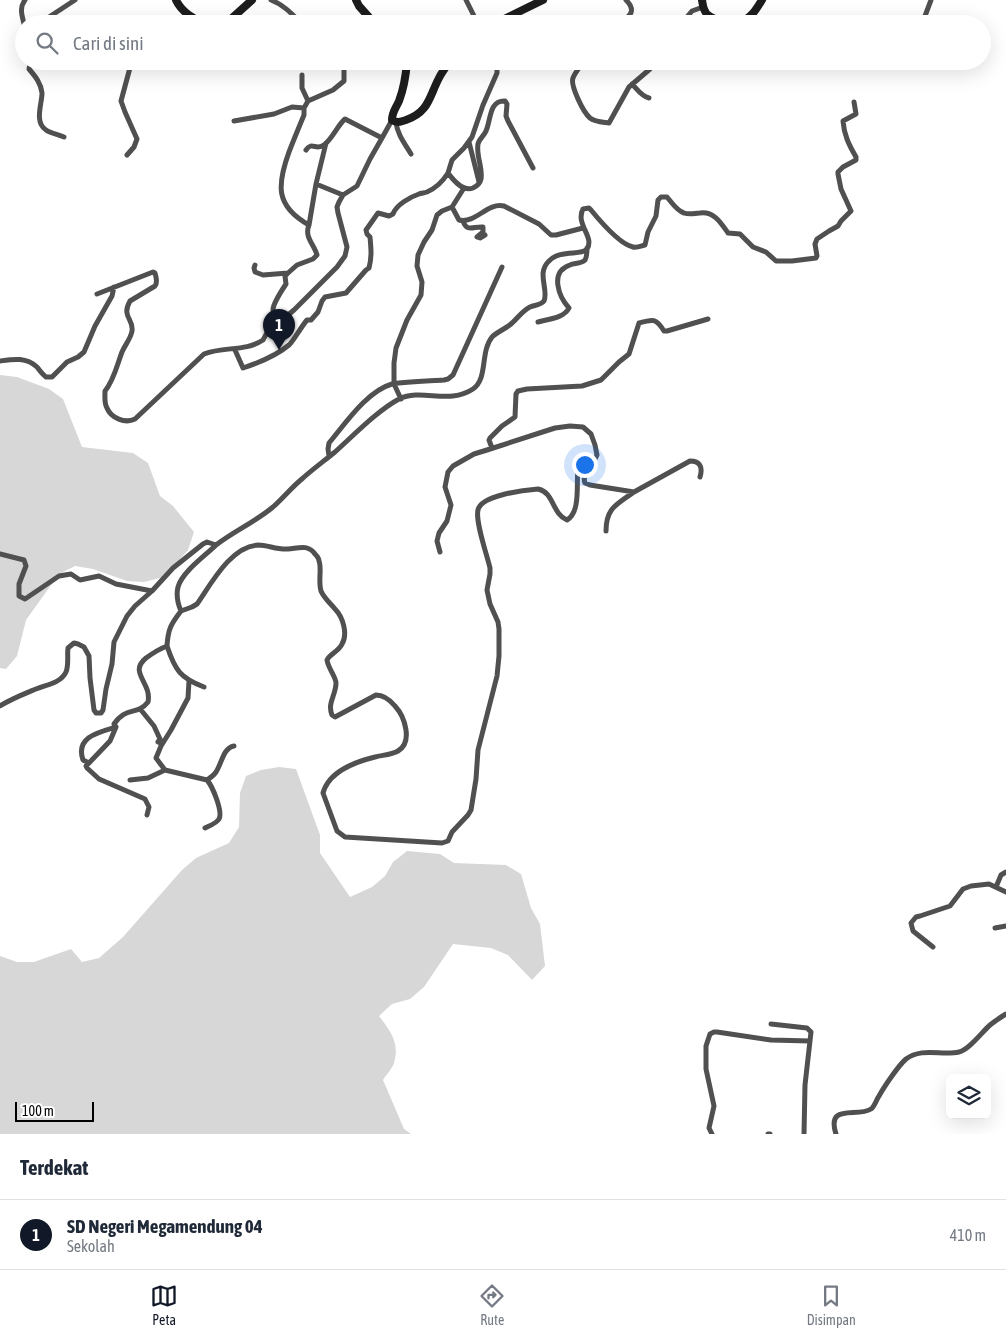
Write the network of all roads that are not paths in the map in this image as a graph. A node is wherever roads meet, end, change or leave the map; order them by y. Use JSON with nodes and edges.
{"nodes":[{"id":1,"x":25,"y":0,"type":"edge"},
{"id":2,"x":74,"y":0,"type":"edge"},
{"id":3,"x":176,"y":0,"type":"edge"},
{"id":4,"x":252,"y":0,"type":"edge"},
{"id":5,"x":271,"y":0,"type":"edge"},
{"id":6,"x":356,"y":0,"type":"edge"},
{"id":7,"x":466,"y":0,"type":"edge"},
{"id":8,"x":543,"y":0,"type":"edge"},
{"id":9,"x":626,"y":0,"type":"edge"},
{"id":10,"x":762,"y":0,"type":"edge"},
{"id":11,"x":932,"y":0,"type":"edge"},
{"id":12,"x":702,"y":3,"type":"edge"},
{"id":13,"x":22,"y":15,"type":"edge"},
{"id":14,"x":51,"y":15,"type":"edge"},
{"id":15,"x":191,"y":15,"type":"edge"},
{"id":16,"x":235,"y":15,"type":"edge"},
{"id":17,"x":292,"y":15,"type":"edge"},
{"id":18,"x":367,"y":15,"type":"edge"},
{"id":19,"x":474,"y":15,"type":"edge"},
{"id":20,"x":512,"y":15,"type":"edge"},
{"id":21,"x":630,"y":15,"type":"edge"},
{"id":22,"x":689,"y":15,"type":"edge"},
{"id":23,"x":708,"y":15,"type":"edge"},
{"id":24,"x":752,"y":15,"type":"edge"},
{"id":25,"x":926,"y":15,"type":"edge"},
{"id":26,"x":30,"y":70,"type":"edge"},
{"id":27,"x":130,"y":70,"type":"edge"},
{"id":28,"x":344,"y":70,"type":"edge"},
{"id":29,"x":406,"y":70,"type":"edge"},
{"id":30,"x":444,"y":70,"type":"edge"},
{"id":31,"x":497,"y":70,"type":"edge"},
{"id":32,"x":578,"y":70,"type":"edge"},
{"id":33,"x":649,"y":70,"type":"edge"},
{"id":34,"x":302,"y":75,"type":"dead end"},
{"id":35,"x":632,"y":84,"type":"junction"},
{"id":36,"x":650,"y":98,"type":"dead end"},
{"id":37,"x":308,"y":101,"type":"junction"},
{"id":38,"x":854,"y":102,"type":"dead end"},
{"id":39,"x":304,"y":108,"type":"junction"},
{"id":40,"x":234,"y":121,"type":"dead end"},
{"id":41,"x":394,"y":121,"type":"junction"},
{"id":42,"x":64,"y":137,"type":"dead end"},
{"id":43,"x":382,"y":138,"type":"junction"},
{"id":44,"x":469,"y":142,"type":"junction"},
{"id":45,"x":326,"y":144,"type":"junction"},
{"id":46,"x":306,"y":150,"type":"dead end"},
{"id":47,"x":411,"y":154,"type":"dead end"},
{"id":48,"x":127,"y":155,"type":"dead end"},
{"id":49,"x":534,"y":168,"type":"dead end"},
{"id":50,"x":448,"y":173,"type":"junction"},
{"id":51,"x":316,"y":184,"type":"junction"},
{"id":52,"x":480,"y":184,"type":"junction"},
{"id":53,"x":464,"y":188,"type":"junction"},
{"id":54,"x":343,"y":195,"type":"junction"},
{"id":55,"x":452,"y":207,"type":"junction"},
{"id":56,"x":463,"y":221,"type":"junction"},
{"id":57,"x":309,"y":226,"type":"junction"},
{"id":58,"x":583,"y":228,"type":"junction"},
{"id":59,"x":485,"y":235,"type":"dead end"},
{"id":60,"x":587,"y":248,"type":"junction"},
{"id":61,"x":255,"y":265,"type":"dead end"},
{"id":62,"x":502,"y":267,"type":"dead end"},
{"id":63,"x":288,"y":273,"type":"junction"},
{"id":64,"x":114,"y":287,"type":"junction"},
{"id":65,"x":97,"y":294,"type":"dead end"},
{"id":66,"x":274,"y":316,"type":"junction"},
{"id":67,"x":708,"y":318,"type":"dead end"},
{"id":68,"x":538,"y":322,"type":"dead end"},
{"id":69,"x":235,"y":350,"type":"junction"},
{"id":70,"x":0,"y":361,"type":"edge"},
{"id":71,"x":394,"y":384,"type":"junction"},
{"id":72,"x":401,"y":399,"type":"junction"},
{"id":73,"x":492,"y":448,"type":"junction"},
{"id":74,"x":329,"y":456,"type":"junction"},
{"id":75,"x":591,"y":462,"type":"junction"},
{"id":76,"x":700,"y":476,"type":"dead end"},
{"id":77,"x":634,"y":492,"type":"junction"},
{"id":78,"x":606,"y":531,"type":"dead end"},
{"id":79,"x":216,"y":545,"type":"junction"},
{"id":80,"x":440,"y":552,"type":"dead end"},
{"id":81,"x":0,"y":554,"type":"edge"},
{"id":82,"x":152,"y":591,"type":"junction"},
{"id":83,"x":181,"y":611,"type":"junction"},
{"id":84,"x":167,"y":646,"type":"junction"},
{"id":85,"x":189,"y":681,"type":"junction"},
{"id":86,"x":204,"y":687,"type":"dead end"},
{"id":87,"x":0,"y":706,"type":"edge"},
{"id":88,"x":140,"y":710,"type":"junction"},
{"id":89,"x":116,"y":727,"type":"junction"},
{"id":90,"x":158,"y":742,"type":"dead end"},
{"id":91,"x":234,"y":746,"type":"dead end"},
{"id":92,"x":88,"y":763,"type":"junction"},
{"id":93,"x":165,"y":770,"type":"junction"},
{"id":94,"x":130,"y":780,"type":"dead end"},
{"id":95,"x":208,"y":780,"type":"junction"},
{"id":96,"x":146,"y":815,"type":"dead end"},
{"id":97,"x":205,"y":828,"type":"dead end"},
{"id":98,"x":1006,"y":872,"type":"edge"},
{"id":99,"x":996,"y":887,"type":"junction"},
{"id":100,"x":1006,"y":892,"type":"edge"},
{"id":101,"x":1006,"y":926,"type":"edge"},
{"id":102,"x":995,"y":928,"type":"dead end"},
{"id":103,"x":933,"y":947,"type":"dead end"},
{"id":104,"x":1006,"y":1014,"type":"edge"},
{"id":105,"x":771,"y":1024,"type":"dead end"},
{"id":106,"x":810,"y":1041,"type":"junction"},
{"id":107,"x":712,"y":1134,"type":"edge"},
{"id":108,"x":804,"y":1134,"type":"edge"},
{"id":109,"x":836,"y":1134,"type":"edge"}],
"edges":[{"from":1,"to":13,"type":"street"},
{"from":2,"to":14,"type":"street"},
{"from":3,"to":15,"type":"street"},
{"from":4,"to":16,"type":"street"},
{"from":5,"to":17,"type":"street"},
{"from":6,"to":18,"type":"street"},
{"from":7,"to":19,"type":"street"},
{"from":8,"to":20,"type":"street"},
{"from":9,"to":21,"type":"street"},
{"from":10,"to":24,"type":"street"},
{"from":11,"to":25,"type":"street"},
{"from":12,"to":22,"type":"street"},
{"from":12,"to":23,"type":"street"},
{"from":26,"to":42,"type":"street"},
{"from":27,"to":48,"type":"street"},
{"from":28,"to":37,"type":"street"},
{"from":29,"to":41,"type":"street"},
{"from":30,"to":41,"type":"street"},
{"from":31,"to":44,"type":"street"},
{"from":32,"to":35,"type":"street"},
{"from":33,"to":35,"type":"street"},
{"from":34,"to":37,"type":"street"},
{"from":35,"to":36,"type":"street"},
{"from":37,"to":39,"type":"street"},
{"from":38,"to":58,"type":"street"},
{"from":39,"to":40,"type":"street"},
{"from":39,"to":57,"type":"street"},
{"from":41,"to":43,"type":"street"},
{"from":41,"to":47,"type":"street"},
{"from":43,"to":45,"type":"street"},
{"from":43,"to":54,"type":"street"},
{"from":44,"to":50,"type":"street"},
{"from":44,"to":52,"type":"street"},
{"from":45,"to":46,"type":"street"},
{"from":45,"to":51,"type":"street"},
{"from":49,"to":52,"type":"street"},
{"from":50,"to":53,"type":"street"},
{"from":50,"to":69,"type":"street"},
{"from":51,"to":54,"type":"street"},
{"from":51,"to":57,"type":"street"},
{"from":52,"to":53,"type":"street"},
{"from":53,"to":55,"type":"street"},
{"from":54,"to":66,"type":"street"},
{"from":55,"to":56,"type":"street"},
{"from":55,"to":71,"type":"street"},
{"from":56,"to":58,"type":"street"},
{"from":56,"to":59,"type":"street"},
{"from":57,"to":63,"type":"street"},
{"from":58,"to":60,"type":"street"},
{"from":60,"to":68,"type":"street"},
{"from":60,"to":72,"type":"street"},
{"from":61,"to":63,"type":"street"},
{"from":62,"to":71,"type":"street"},
{"from":63,"to":66,"type":"street"},
{"from":64,"to":65,"type":"street"},
{"from":64,"to":69,"type":"street"},
{"from":64,"to":70,"type":"street"},
{"from":66,"to":69,"type":"street"},
{"from":67,"to":73,"type":"street"},
{"from":71,"to":72,"type":"street"},
{"from":71,"to":74,"type":"street"},
{"from":72,"to":74,"type":"street"},
{"from":73,"to":75,"type":"street"},
{"from":73,"to":80,"type":"street"},
{"from":74,"to":79,"type":"street"},
{"from":75,"to":77,"type":"street"},
{"from":75,"to":83,"type":"street"},
{"from":76,"to":77,"type":"street"},
{"from":77,"to":78,"type":"street"},
{"from":79,"to":82,"type":"street"},
{"from":79,"to":83,"type":"street"},
{"from":81,"to":82,"type":"street"},
{"from":82,"to":87,"type":"street"},
{"from":83,"to":84,"type":"street"},
{"from":84,"to":85,"type":"street"},
{"from":84,"to":88,"type":"street"},
{"from":85,"to":86,"type":"street"},
{"from":85,"to":93,"type":"street"},
{"from":88,"to":89,"type":"street"},
{"from":88,"to":90,"type":"street"},
{"from":89,"to":92,"type":"street"},
{"from":89,"to":92,"type":"street"},
{"from":91,"to":95,"type":"street"},
{"from":92,"to":96,"type":"street"},
{"from":93,"to":94,"type":"street"},
{"from":93,"to":95,"type":"street"},
{"from":95,"to":97,"type":"street"},
{"from":98,"to":99,"type":"street"},
{"from":99,"to":100,"type":"street"},
{"from":99,"to":103,"type":"street"},
{"from":101,"to":102,"type":"street"},
{"from":104,"to":109,"type":"street"},
{"from":105,"to":106,"type":"street"},
{"from":106,"to":107,"type":"street"},
{"from":106,"to":108,"type":"street"}]}
